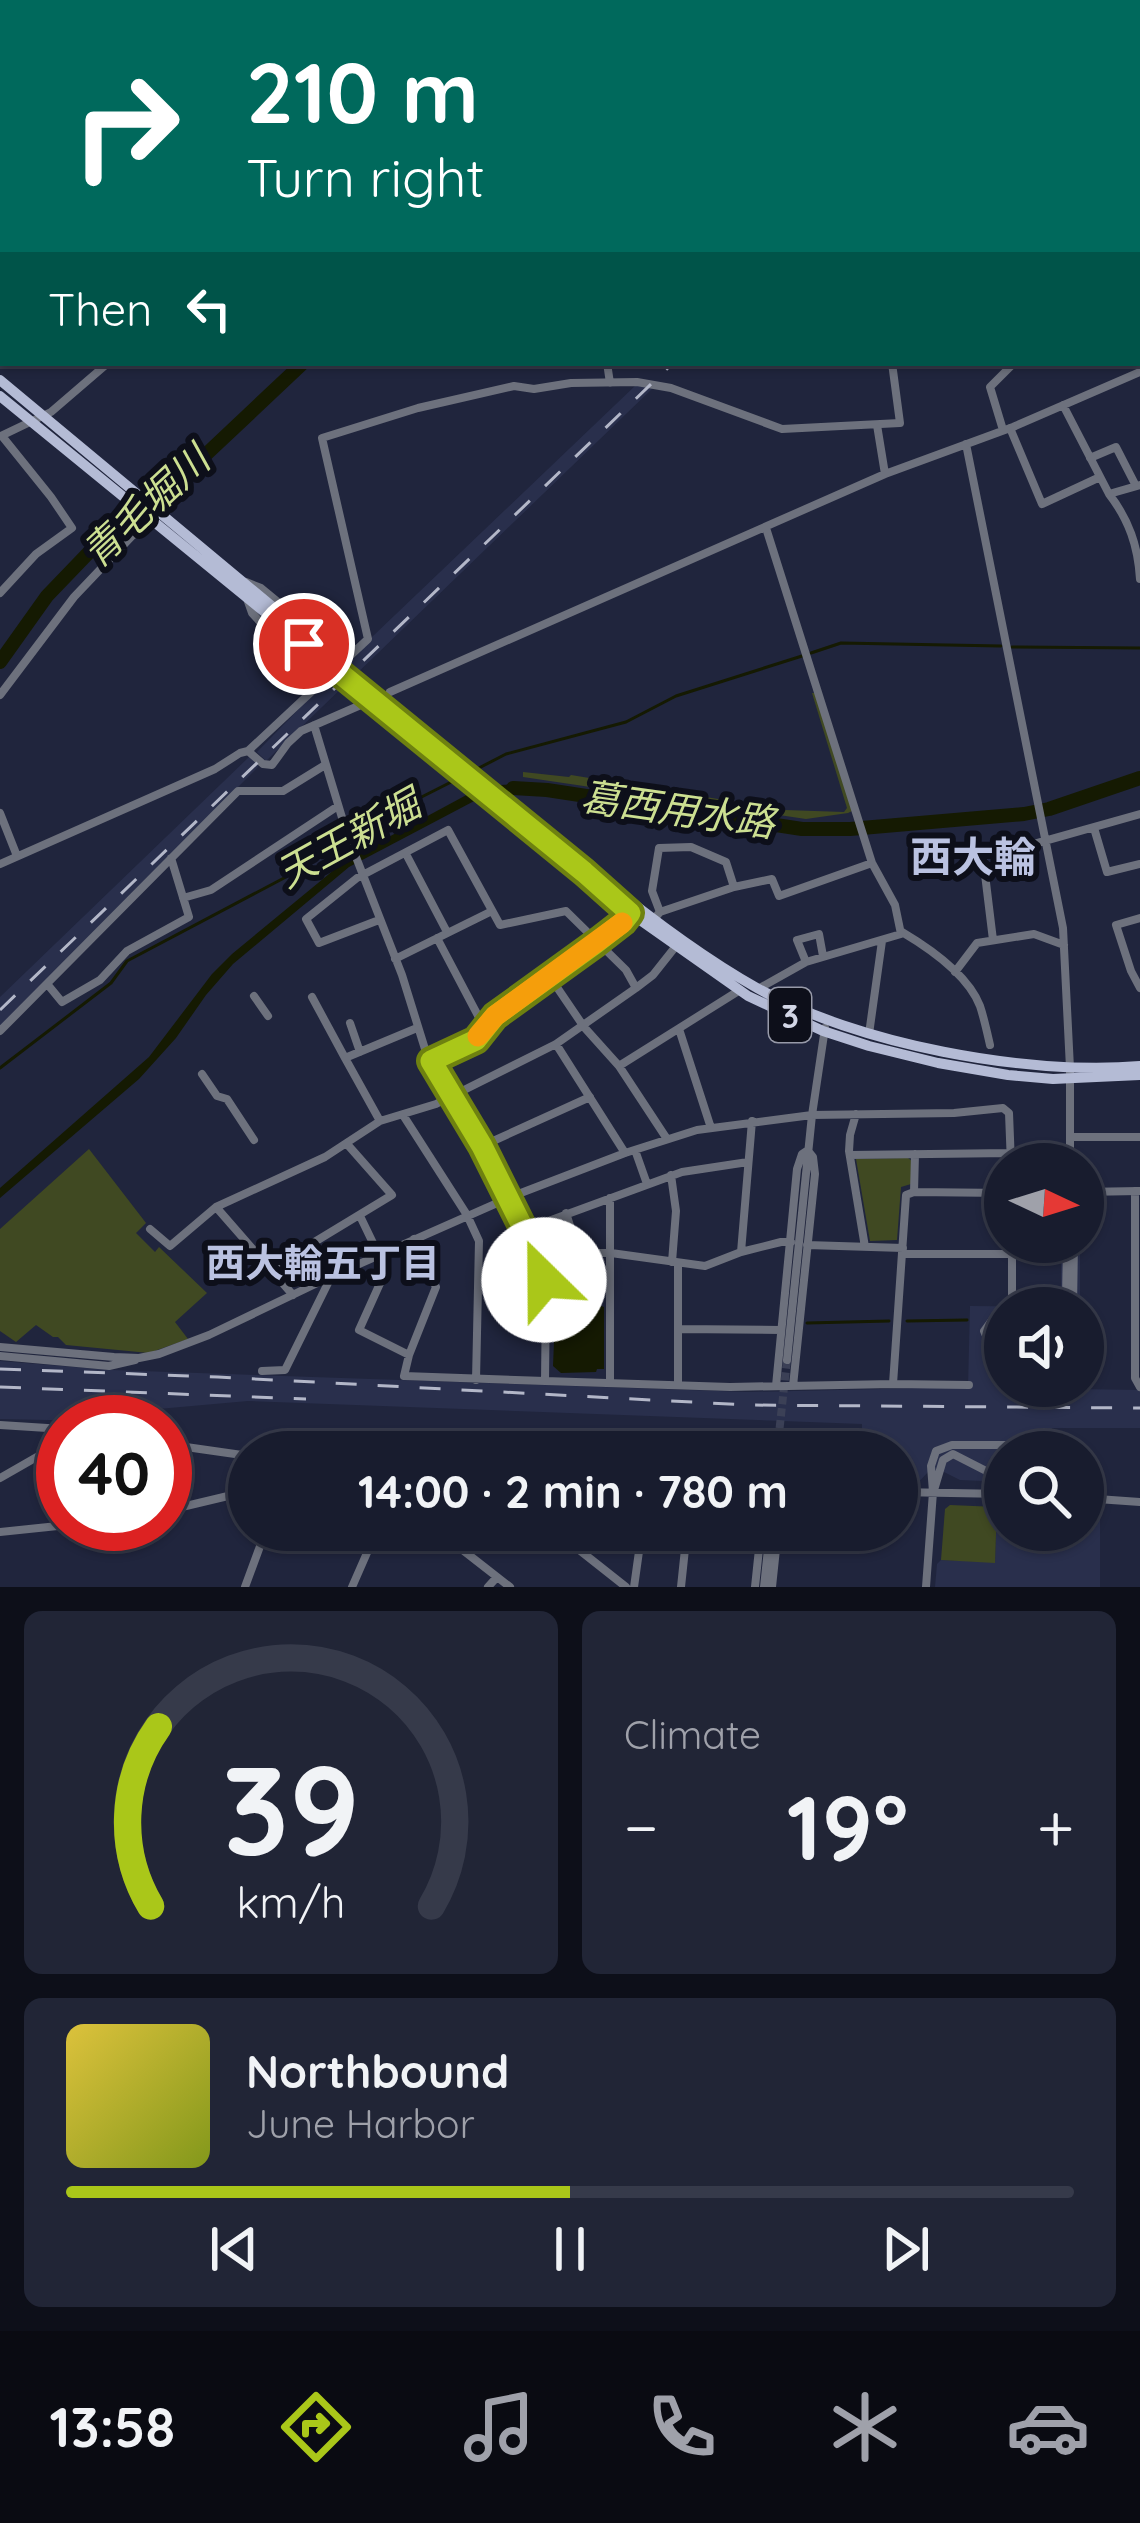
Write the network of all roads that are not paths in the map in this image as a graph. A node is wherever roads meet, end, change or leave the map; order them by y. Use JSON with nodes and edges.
{"nodes":[{"id":1,"x":103,"y":366,"type":"edge"},
{"id":2,"x":607,"y":366,"type":"edge"},
{"id":3,"x":892,"y":366,"type":"edge"},
{"id":4,"x":1011,"y":366,"type":"edge"},
{"id":5,"x":1140,"y":372,"type":"edge"},
{"id":6,"x":0,"y":380,"type":"edge"},
{"id":7,"x":610,"y":383,"type":"junction"},
{"id":8,"x":0,"y":396,"type":"edge"},
{"id":9,"x":1063,"y":405,"type":"junction"},
{"id":10,"x":38,"y":419,"type":"junction"},
{"id":11,"x":877,"y":425,"type":"junction"},
{"id":12,"x":1007,"y":429,"type":"junction"},
{"id":13,"x":1,"y":436,"type":"edge"},
{"id":14,"x":965,"y":444,"type":"junction"},
{"id":15,"x":1090,"y":458,"type":"junction"},
{"id":16,"x":885,"y":474,"type":"junction"},
{"id":17,"x":1100,"y":477,"type":"junction"},
{"id":18,"x":1138,"y":486,"type":"edge"},
{"id":19,"x":1109,"y":494,"type":"junction"},
{"id":20,"x":152,"y":519,"type":"junction"},
{"id":21,"x":766,"y":528,"type":"junction"},
{"id":22,"x":1139,"y":554,"type":"edge"},
{"id":23,"x":1140,"y":579,"type":"edge"},
{"id":24,"x":245,"y":589,"type":"junction"},
{"id":25,"x":0,"y":593,"type":"edge"},
{"id":26,"x":356,"y":650,"type":"junction"},
{"id":27,"x":317,"y":688,"type":"junction"},
{"id":28,"x":390,"y":692,"type":"dead end"},
{"id":29,"x":0,"y":695,"type":"edge"},
{"id":30,"x":363,"y":704,"type":"dead end"},
{"id":31,"x":314,"y":725,"type":"junction"},
{"id":32,"x":248,"y":751,"type":"junction"},
{"id":33,"x":325,"y":765,"type":"junction"},
{"id":34,"x":505,"y":804,"type":"junction"},
{"id":35,"x":338,"y":806,"type":"junction"},
{"id":36,"x":0,"y":813,"type":"edge"},
{"id":37,"x":1140,"y":814,"type":"edge"},
{"id":38,"x":1094,"y":828,"type":"junction"},
{"id":39,"x":1048,"y":842,"type":"junction"},
{"id":40,"x":1010,"y":851,"type":"dead end"},
{"id":41,"x":406,"y":854,"type":"junction"},
{"id":42,"x":17,"y":856,"type":"junction"},
{"id":43,"x":171,"y":858,"type":"junction"},
{"id":44,"x":983,"y":858,"type":"dead end"},
{"id":45,"x":872,"y":862,"type":"junction"},
{"id":46,"x":1140,"y":864,"type":"edge"},
{"id":47,"x":0,"y":865,"type":"edge"},
{"id":48,"x":362,"y":875,"type":"junction"},
{"id":49,"x":734,"y":887,"type":"junction"},
{"id":50,"x":183,"y":898,"type":"junction"},
{"id":51,"x":492,"y":911,"type":"junction"},
{"id":52,"x":630,"y":913,"type":"junction"},
{"id":53,"x":656,"y":916,"type":"junction"},
{"id":54,"x":1140,"y":918,"type":"edge"},
{"id":55,"x":379,"y":920,"type":"junction"},
{"id":56,"x":900,"y":932,"type":"junction"},
{"id":57,"x":447,"y":933,"type":"junction"},
{"id":58,"x":436,"y":938,"type":"junction"},
{"id":59,"x":993,"y":940,"type":"junction"},
{"id":60,"x":882,"y":941,"type":"junction"},
{"id":61,"x":596,"y":943,"type":"junction"},
{"id":62,"x":1064,"y":945,"type":"junction"},
{"id":63,"x":676,"y":946,"type":"junction"},
{"id":64,"x":823,"y":956,"type":"junction"},
{"id":65,"x":395,"y":959,"type":"junction"},
{"id":66,"x":806,"y":962,"type":"junction"},
{"id":67,"x":955,"y":972,"type":"junction"},
{"id":68,"x":550,"y":977,"type":"junction"},
{"id":69,"x":48,"y":984,"type":"junction"},
{"id":70,"x":636,"y":988,"type":"junction"},
{"id":71,"x":758,"y":988,"type":"junction"},
{"id":72,"x":1140,"y":988,"type":"edge"},
{"id":73,"x":740,"y":990,"type":"junction"},
{"id":74,"x":254,"y":995,"type":"dead end"},
{"id":75,"x":312,"y":997,"type":"dead end"},
{"id":76,"x":268,"y":1016,"type":"dead end"},
{"id":77,"x":350,"y":1023,"type":"dead end"},
{"id":78,"x":826,"y":1026,"type":"junction"},
{"id":79,"x":484,"y":1027,"type":"junction"},
{"id":80,"x":584,"y":1027,"type":"junction"},
{"id":81,"x":417,"y":1028,"type":"junction"},
{"id":82,"x":679,"y":1029,"type":"junction"},
{"id":83,"x":0,"y":1031,"type":"edge"},
{"id":84,"x":869,"y":1034,"type":"junction"},
{"id":85,"x":556,"y":1044,"type":"junction"},
{"id":86,"x":990,"y":1045,"type":"dead end"},
{"id":87,"x":360,"y":1052,"type":"junction"},
{"id":88,"x":345,"y":1058,"type":"junction"},
{"id":89,"x":431,"y":1061,"type":"junction"},
{"id":90,"x":619,"y":1066,"type":"junction"},
{"id":91,"x":1140,"y":1070,"type":"edge"},
{"id":92,"x":202,"y":1074,"type":"dead end"},
{"id":93,"x":1070,"y":1074,"type":"junction"},
{"id":94,"x":453,"y":1097,"type":"junction"},
{"id":95,"x":590,"y":1097,"type":"junction"},
{"id":96,"x":856,"y":1114,"type":"junction"},
{"id":97,"x":404,"y":1115,"type":"junction"},
{"id":98,"x":812,"y":1115,"type":"junction"},
{"id":99,"x":380,"y":1121,"type":"junction"},
{"id":100,"x":752,"y":1121,"type":"junction"},
{"id":101,"x":711,"y":1128,"type":"junction"},
{"id":102,"x":1070,"y":1137,"type":"junction"},
{"id":103,"x":1140,"y":1137,"type":"edge"},
{"id":104,"x":667,"y":1139,"type":"junction"},
{"id":105,"x":254,"y":1140,"type":"dead end"},
{"id":106,"x":1010,"y":1143,"type":"edge"},
{"id":107,"x":1070,"y":1143,"type":"edge"},
{"id":108,"x":347,"y":1144,"type":"junction"},
{"id":109,"x":482,"y":1146,"type":"junction"},
{"id":110,"x":808,"y":1150,"type":"junction"},
{"id":111,"x":630,"y":1151,"type":"junction"},
{"id":112,"x":984,"y":1153,"type":"edge"},
{"id":113,"x":915,"y":1154,"type":"junction"},
{"id":114,"x":850,"y":1155,"type":"junction"},
{"id":115,"x":748,"y":1162,"type":"junction"},
{"id":116,"x":671,"y":1175,"type":"junction"},
{"id":117,"x":647,"y":1184,"type":"junction"},
{"id":118,"x":1137,"y":1191,"type":"edge"},
{"id":119,"x":914,"y":1192,"type":"junction"},
{"id":120,"x":984,"y":1192,"type":"edge"},
{"id":121,"x":1104,"y":1192,"type":"edge"},
{"id":122,"x":508,"y":1198,"type":"junction"},
{"id":123,"x":610,"y":1198,"type":"junction"},
{"id":124,"x":216,"y":1207,"type":"junction"},
{"id":125,"x":566,"y":1213,"type":"junction"},
{"id":126,"x":467,"y":1215,"type":"junction"},
{"id":127,"x":360,"y":1216,"type":"junction"},
{"id":128,"x":150,"y":1228,"type":"dead end"},
{"id":129,"x":524,"y":1230,"type":"junction"},
{"id":130,"x":414,"y":1239,"type":"junction"},
{"id":131,"x":791,"y":1242,"type":"junction"},
{"id":132,"x":807,"y":1245,"type":"junction"},
{"id":133,"x":866,"y":1246,"type":"junction"},
{"id":134,"x":902,"y":1251,"type":"junction"},
{"id":135,"x":741,"y":1252,"type":"junction"},
{"id":136,"x":611,"y":1253,"type":"junction"},
{"id":137,"x":984,"y":1253,"type":"edge"},
{"id":138,"x":380,"y":1255,"type":"junction"},
{"id":139,"x":675,"y":1262,"type":"junction"},
{"id":140,"x":270,"y":1269,"type":"junction"},
{"id":141,"x":332,"y":1276,"type":"junction"},
{"id":142,"x":546,"y":1288,"type":"junction"},
{"id":143,"x":610,"y":1288,"type":"junction"},
{"id":144,"x":293,"y":1295,"type":"junction"},
{"id":145,"x":1137,"y":1319,"type":"edge"},
{"id":146,"x":678,"y":1329,"type":"junction"},
{"id":147,"x":782,"y":1330,"type":"junction"},
{"id":148,"x":0,"y":1347,"type":"edge"},
{"id":149,"x":80,"y":1354,"type":"junction"},
{"id":150,"x":409,"y":1355,"type":"junction"},
{"id":151,"x":0,"y":1356,"type":"edge"},
{"id":152,"x":139,"y":1358,"type":"junction"},
{"id":153,"x":58,"y":1360,"type":"junction"},
{"id":154,"x":787,"y":1360,"type":"tunnel mouth"},
{"id":155,"x":262,"y":1371,"type":"dead end"},
{"id":156,"x":476,"y":1380,"type":"junction"},
{"id":157,"x":545,"y":1381,"type":"junction"},
{"id":158,"x":610,"y":1383,"type":"junction"},
{"id":159,"x":893,"y":1384,"type":"junction"},
{"id":160,"x":969,"y":1384,"type":"dead end"},
{"id":161,"x":678,"y":1385,"type":"junction"},
{"id":162,"x":776,"y":1386,"type":"junction"},
{"id":163,"x":793,"y":1386,"type":"junction"},
{"id":164,"x":1140,"y":1387,"type":"edge"},
{"id":165,"x":0,"y":1425,"type":"edge"},
{"id":166,"x":36,"y":1427,"type":"edge"},
{"id":167,"x":984,"y":1445,"type":"edge"},
{"id":168,"x":192,"y":1448,"type":"edge"},
{"id":169,"x":228,"y":1453,"type":"edge"},
{"id":170,"x":36,"y":1457,"type":"edge"},
{"id":171,"x":984,"y":1470,"type":"edge"},
{"id":172,"x":0,"y":1478,"type":"edge"},
{"id":173,"x":918,"y":1492,"type":"edge"},
{"id":174,"x":933,"y":1492,"type":"junction"},
{"id":175,"x":984,"y":1493,"type":"edge"},
{"id":176,"x":228,"y":1496,"type":"edge"},
{"id":177,"x":1104,"y":1499,"type":"edge"},
{"id":178,"x":1140,"y":1502,"type":"edge"},
{"id":179,"x":192,"y":1504,"type":"edge"},
{"id":180,"x":36,"y":1528,"type":"edge"},
{"id":181,"x":0,"y":1532,"type":"edge"},
{"id":182,"x":258,"y":1551,"type":"edge"},
{"id":183,"x":368,"y":1551,"type":"edge"},
{"id":184,"x":464,"y":1551,"type":"edge"},
{"id":185,"x":582,"y":1551,"type":"edge"},
{"id":186,"x":638,"y":1551,"type":"edge"},
{"id":187,"x":685,"y":1551,"type":"edge"},
{"id":188,"x":768,"y":1551,"type":"edge"},
{"id":189,"x":497,"y":1577,"type":"junction"},
{"id":190,"x":245,"y":1587,"type":"edge"},
{"id":191,"x":352,"y":1587,"type":"edge"},
{"id":192,"x":488,"y":1587,"type":"edge"},
{"id":193,"x":510,"y":1587,"type":"edge"},
{"id":194,"x":630,"y":1587,"type":"edge"},
{"id":195,"x":681,"y":1587,"type":"edge"},
{"id":196,"x":764,"y":1587,"type":"edge"},
{"id":197,"x":926,"y":1587,"type":"edge"}],
"edges":[{"from":1,"to":10,"type":"street"},
{"from":2,"to":7,"type":"street"},
{"from":3,"to":11,"type":"street"},
{"from":4,"to":12,"type":"street"},
{"from":5,"to":9,"type":"street"},
{"from":6,"to":10,"type":"main road","number":"3"},
{"from":7,"to":11,"type":"street"},
{"from":7,"to":26,"type":"street"},
{"from":8,"to":10,"type":"main road","number":"3"},
{"from":9,"to":12,"type":"street"},
{"from":9,"to":15,"type":"street"},
{"from":10,"to":13,"type":"street"},
{"from":10,"to":20,"type":"main road","number":"3"},
{"from":11,"to":16,"type":"street"},
{"from":12,"to":14,"type":"street"},
{"from":12,"to":17,"type":"street"},
{"from":13,"to":25,"type":"street"},
{"from":14,"to":16,"type":"street"},
{"from":14,"to":39,"type":"street"},
{"from":15,"to":17,"type":"street"},
{"from":15,"to":18,"type":"street"},
{"from":16,"to":21,"type":"street"},
{"from":17,"to":19,"type":"street"},
{"from":18,"to":19,"type":"street"},
{"from":19,"to":22,"type":"street"},
{"from":20,"to":24,"type":"main road","number":"3"},
{"from":20,"to":29,"type":"street"},
{"from":21,"to":28,"type":"street"},
{"from":21,"to":45,"type":"street"},
{"from":22,"to":23,"type":"street"},
{"from":24,"to":26,"type":"street"},
{"from":24,"to":27,"type":"street"},
{"from":24,"to":34,"type":"main road","number":"3","bridge":true},
{"from":26,"to":27,"type":"street"},
{"from":27,"to":32,"type":"street"},
{"from":30,"to":31,"type":"street"},
{"from":31,"to":32,"type":"street"},
{"from":31,"to":33,"type":"street"},
{"from":32,"to":42,"type":"street"},
{"from":33,"to":35,"type":"street"},
{"from":33,"to":43,"type":"street"},
{"from":34,"to":52,"type":"main road","number":"3"},
{"from":34,"to":53,"type":"main road","number":"3"},
{"from":35,"to":48,"type":"street"},
{"from":35,"to":50,"type":"street"},
{"from":36,"to":42,"type":"street"},
{"from":37,"to":38,"type":"street"},
{"from":38,"to":39,"type":"street"},
{"from":38,"to":46,"type":"street"},
{"from":39,"to":40,"type":"street"},
{"from":39,"to":62,"type":"street"},
{"from":41,"to":48,"type":"street"},
{"from":41,"to":51,"type":"street"},
{"from":41,"to":57,"type":"street"},
{"from":42,"to":47,"type":"street"},
{"from":43,"to":50,"type":"street"},
{"from":43,"to":69,"type":"street"},
{"from":44,"to":59,"type":"street"},
{"from":45,"to":49,"type":"street"},
{"from":45,"to":56,"type":"street"},
{"from":48,"to":55,"type":"street"},
{"from":48,"to":55,"type":"street"},
{"from":49,"to":53,"type":"street"},
{"from":49,"to":53,"type":"street"},
{"from":50,"to":69,"type":"street"},
{"from":51,"to":57,"type":"street"},
{"from":51,"to":61,"type":"street"},
{"from":52,"to":61,"type":"street"},
{"from":52,"to":63,"type":"main road","number":"3"},
{"from":53,"to":71,"type":"main road","number":"3"},
{"from":54,"to":72,"type":"street"},
{"from":55,"to":65,"type":"street"},
{"from":56,"to":60,"type":"street"},
{"from":56,"to":67,"type":"street"},
{"from":57,"to":58,"type":"street"},
{"from":58,"to":65,"type":"street"},
{"from":58,"to":79,"type":"street"},
{"from":59,"to":62,"type":"street"},
{"from":59,"to":67,"type":"street"},
{"from":60,"to":64,"type":"street"},
{"from":60,"to":84,"type":"street"},
{"from":61,"to":68,"type":"street"},
{"from":61,"to":70,"type":"street"},
{"from":62,"to":93,"type":"street"},
{"from":63,"to":70,"type":"street"},
{"from":63,"to":73,"type":"main road","number":"3"},
{"from":64,"to":66,"type":"street"},
{"from":64,"to":66,"type":"street"},
{"from":65,"to":81,"type":"street"},
{"from":66,"to":71,"type":"street"},
{"from":67,"to":86,"type":"street"},
{"from":68,"to":79,"type":"street"},
{"from":68,"to":80,"type":"street"},
{"from":69,"to":83,"type":"street"},
{"from":70,"to":80,"type":"street"},
{"from":71,"to":78,"type":"main road","number":"3"},
{"from":73,"to":78,"type":"main road","number":"3"},
{"from":73,"to":82,"type":"street"},
{"from":74,"to":76,"type":"street"},
{"from":75,"to":88,"type":"street"},
{"from":77,"to":87,"type":"street"},
{"from":78,"to":84,"type":"main road","number":"3"},
{"from":78,"to":93,"type":"main road","number":"3"},
{"from":78,"to":98,"type":"street"},
{"from":79,"to":89,"type":"street"},
{"from":80,"to":85,"type":"street"},
{"from":80,"to":90,"type":"street"},
{"from":81,"to":87,"type":"street"},
{"from":81,"to":89,"type":"street"},
{"from":82,"to":90,"type":"street"},
{"from":82,"to":101,"type":"street"},
{"from":84,"to":93,"type":"main road","number":"3"},
{"from":85,"to":94,"type":"street"},
{"from":85,"to":95,"type":"street"},
{"from":87,"to":88,"type":"street"},
{"from":88,"to":99,"type":"street"},
{"from":89,"to":94,"type":"street"},
{"from":90,"to":104,"type":"street"},
{"from":91,"to":93,"type":"main road","number":"3"},
{"from":92,"to":105,"type":"street"},
{"from":93,"to":102,"type":"street"},
{"from":94,"to":97,"type":"street"},
{"from":94,"to":109,"type":"street"},
{"from":95,"to":109,"type":"street"},
{"from":95,"to":111,"type":"street"},
{"from":96,"to":98,"type":"street"},
{"from":96,"to":106,"type":"street"},
{"from":96,"to":114,"type":"street"},
{"from":97,"to":99,"type":"street"},
{"from":97,"to":126,"type":"street"},
{"from":98,"to":100,"type":"street"},
{"from":98,"to":110,"type":"street"},
{"from":99,"to":108,"type":"street"},
{"from":100,"to":101,"type":"street"},
{"from":100,"to":115,"type":"street"},
{"from":101,"to":104,"type":"street"},
{"from":102,"to":103,"type":"street"},
{"from":102,"to":107,"type":"street"},
{"from":104,"to":111,"type":"street"},
{"from":108,"to":124,"type":"street"},
{"from":108,"to":127,"type":"street"},
{"from":109,"to":122,"type":"street"},
{"from":110,"to":131,"type":"street"},
{"from":110,"to":132,"type":"street"},
{"from":110,"to":154,"type":"street"},
{"from":111,"to":117,"type":"street"},
{"from":111,"to":122,"type":"street"},
{"from":112,"to":113,"type":"street"},
{"from":113,"to":114,"type":"street"},
{"from":113,"to":119,"type":"street"},
{"from":114,"to":133,"type":"street"},
{"from":115,"to":116,"type":"street"},
{"from":115,"to":135,"type":"street"},
{"from":116,"to":117,"type":"street"},
{"from":116,"to":139,"type":"street"},
{"from":117,"to":123,"type":"street"},
{"from":118,"to":121,"type":"street"},
{"from":118,"to":145,"type":"street"},
{"from":119,"to":120,"type":"street"},
{"from":119,"to":134,"type":"street"},
{"from":122,"to":126,"type":"street"},
{"from":122,"to":129,"type":"street"},
{"from":123,"to":125,"type":"street"},
{"from":123,"to":136,"type":"street"},
{"from":124,"to":128,"type":"street"},
{"from":124,"to":140,"type":"street"},
{"from":125,"to":129,"type":"street"},
{"from":125,"to":136,"type":"street"},
{"from":126,"to":130,"type":"street"},
{"from":126,"to":156,"type":"street"},
{"from":127,"to":138,"type":"street"},
{"from":127,"to":140,"type":"street"},
{"from":129,"to":142,"type":"street"},
{"from":130,"to":138,"type":"street"},
{"from":130,"to":150,"type":"street"},
{"from":131,"to":135,"type":"street"},
{"from":131,"to":147,"type":"street"},
{"from":132,"to":133,"type":"street"},
{"from":132,"to":163,"type":"street"},
{"from":133,"to":134,"type":"street"},
{"from":134,"to":137,"type":"street"},
{"from":134,"to":159,"type":"street"},
{"from":135,"to":139,"type":"street"},
{"from":136,"to":139,"type":"street"},
{"from":136,"to":143,"type":"street"},
{"from":138,"to":141,"type":"street"},
{"from":138,"to":150,"type":"street"},
{"from":139,"to":146,"type":"street"},
{"from":140,"to":144,"type":"street"},
{"from":141,"to":144,"type":"street"},
{"from":141,"to":155,"type":"street"},
{"from":142,"to":143,"type":"street"},
{"from":142,"to":157,"type":"street"},
{"from":143,"to":158,"type":"street"},
{"from":144,"to":152,"type":"street"},
{"from":145,"to":164,"type":"street"},
{"from":146,"to":147,"type":"street"},
{"from":146,"to":161,"type":"street"},
{"from":147,"to":162,"type":"street"},
{"from":148,"to":149,"type":"street"},
{"from":149,"to":152,"type":"street"},
{"from":149,"to":153,"type":"street"},
{"from":150,"to":156,"type":"street"},
{"from":151,"to":153,"type":"street"},
{"from":152,"to":153,"type":"street"},
{"from":156,"to":157,"type":"street"},
{"from":157,"to":158,"type":"street"},
{"from":158,"to":161,"type":"street"},
{"from":159,"to":160,"type":"street"},
{"from":159,"to":163,"type":"street"},
{"from":161,"to":162,"type":"street"},
{"from":162,"to":163,"type":"street"},
{"from":165,"to":166,"type":"street"},
{"from":167,"to":174,"type":"street"},
{"from":168,"to":169,"type":"street"},
{"from":170,"to":172,"type":"street"},
{"from":171,"to":174,"type":"street"},
{"from":173,"to":174,"type":"street"},
{"from":174,"to":175,"type":"street"},
{"from":174,"to":197,"type":"street"},
{"from":176,"to":179,"type":"street"},
{"from":177,"to":178,"type":"street"},
{"from":180,"to":181,"type":"street"},
{"from":182,"to":190,"type":"street"},
{"from":183,"to":191,"type":"street"},
{"from":184,"to":189,"type":"street"},
{"from":185,"to":194,"type":"street"},
{"from":186,"to":194,"type":"street"},
{"from":187,"to":195,"type":"street"},
{"from":188,"to":196,"type":"street"},
{"from":189,"to":192,"type":"street"},
{"from":189,"to":193,"type":"street"}]}
